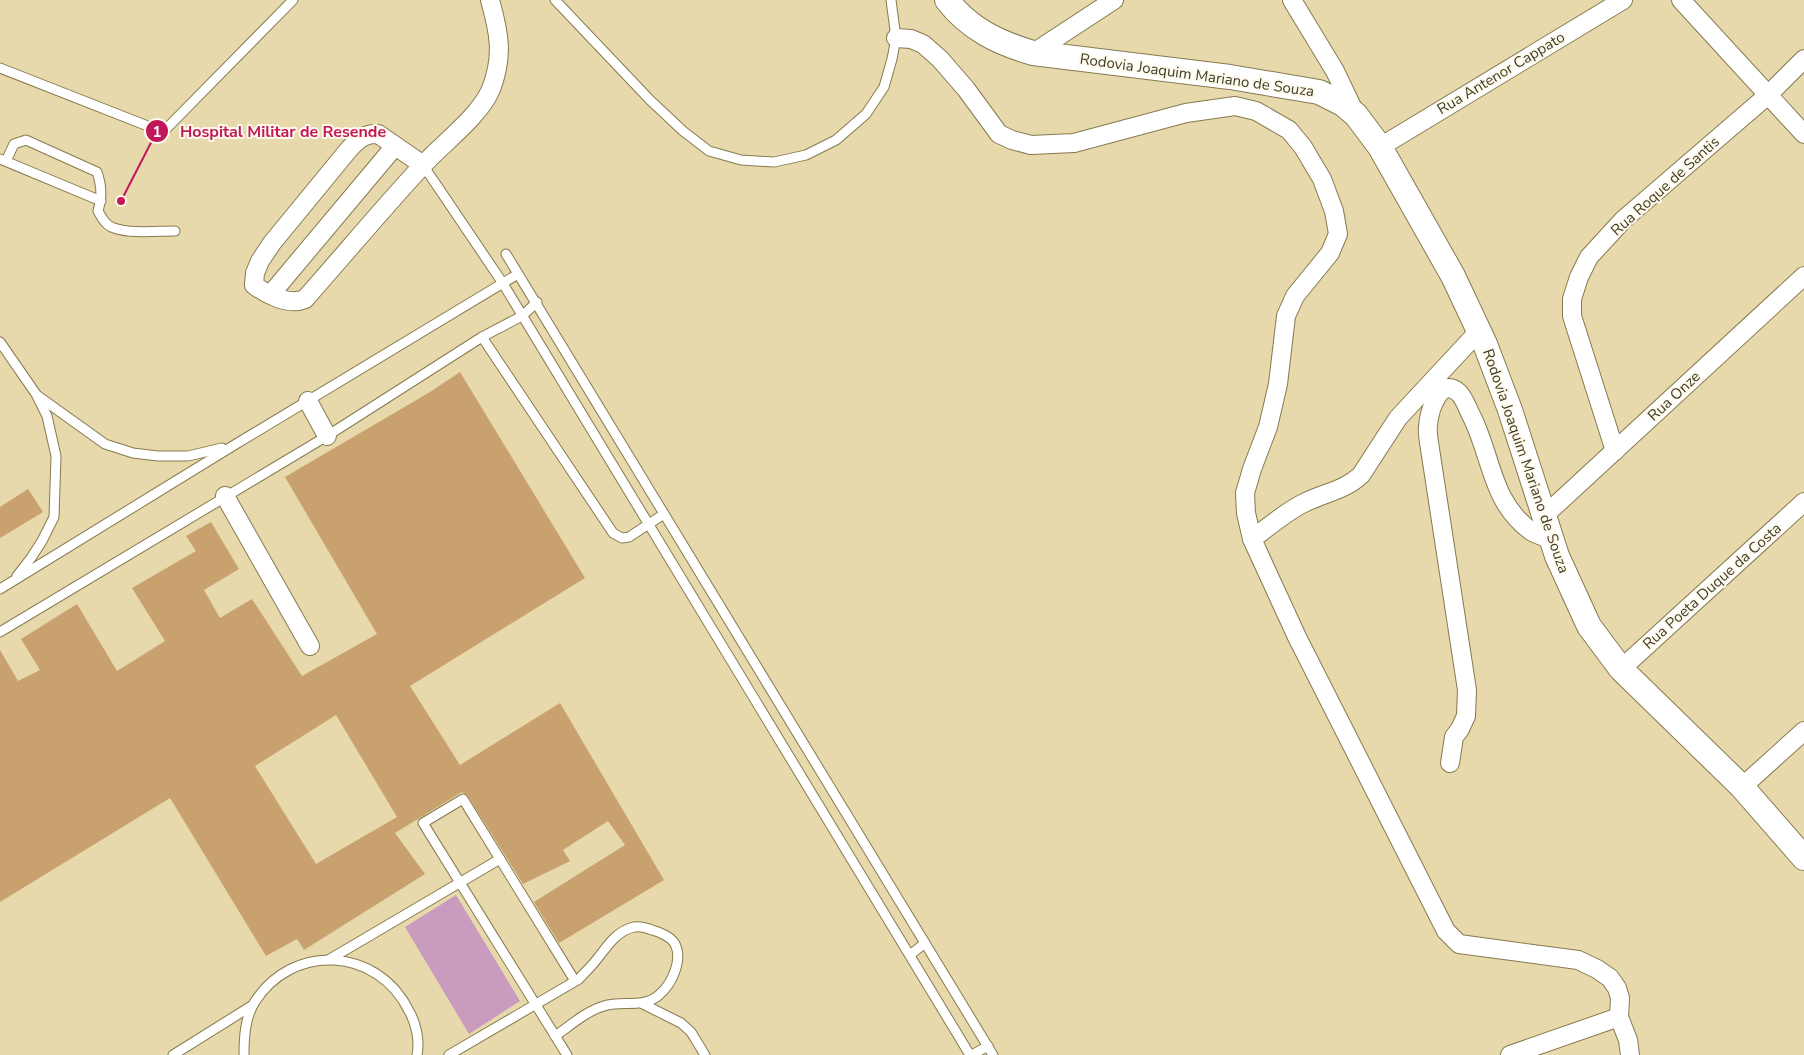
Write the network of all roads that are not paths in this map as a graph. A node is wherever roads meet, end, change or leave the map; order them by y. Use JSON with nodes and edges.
{"nodes":[{"id":1,"x":293,"y":0,"type":"edge"},
{"id":2,"x":490,"y":0,"type":"edge"},
{"id":3,"x":556,"y":0,"type":"edge"},
{"id":4,"x":892,"y":0,"type":"edge"},
{"id":5,"x":947,"y":0,"type":"edge"},
{"id":6,"x":1114,"y":0,"type":"edge"},
{"id":7,"x":1623,"y":0,"type":"edge"},
{"id":8,"x":1681,"y":0,"type":"edge"},
{"id":9,"x":1299,"y":2,"type":"edge"},
{"id":10,"x":896,"y":38,"type":"junction"},
{"id":11,"x":1033,"y":53,"type":"junction"},
{"id":12,"x":1804,"y":59,"type":"edge"},
{"id":13,"x":0,"y":68,"type":"edge"},
{"id":14,"x":1768,"y":95,"type":"junction"},
{"id":15,"x":1356,"y":115,"type":"junction"},
{"id":16,"x":1804,"y":134,"type":"edge"},
{"id":17,"x":395,"y":146,"type":"junction"},
{"id":18,"x":1380,"y":147,"type":"junction"},
{"id":19,"x":3,"y":160,"type":"edge"},
{"id":20,"x":423,"y":165,"type":"junction"},
{"id":21,"x":101,"y":201,"type":"junction"},
{"id":22,"x":175,"y":231,"type":"dead end"},
{"id":23,"x":506,"y":254,"type":"dead end"},
{"id":24,"x":518,"y":274,"type":"junction"},
{"id":25,"x":1804,"y":276,"type":"edge"},
{"id":26,"x":502,"y":282,"type":"junction"},
{"id":27,"x":271,"y":294,"type":"junction"},
{"id":28,"x":537,"y":302,"type":"junction"},
{"id":29,"x":522,"y":316,"type":"junction"},
{"id":30,"x":1479,"y":331,"type":"junction"},
{"id":31,"x":482,"y":336,"type":"junction"},
{"id":32,"x":0,"y":342,"type":"edge"},
{"id":33,"x":36,"y":394,"type":"junction"},
{"id":34,"x":308,"y":401,"type":"junction"},
{"id":35,"x":327,"y":436,"type":"junction"},
{"id":36,"x":236,"y":444,"type":"junction"},
{"id":37,"x":1615,"y":451,"type":"junction"},
{"id":38,"x":225,"y":496,"type":"junction"},
{"id":39,"x":1804,"y":502,"type":"edge"},
{"id":40,"x":664,"y":514,"type":"junction"},
{"id":41,"x":1544,"y":515,"type":"junction"},
{"id":42,"x":650,"y":524,"type":"junction"},
{"id":43,"x":1252,"y":539,"type":"junction"},
{"id":44,"x":1552,"y":540,"type":"junction"},
{"id":45,"x":11,"y":582,"type":"junction"},
{"id":46,"x":0,"y":589,"type":"edge"},
{"id":47,"x":0,"y":632,"type":"edge"},
{"id":48,"x":310,"y":646,"type":"dead end"},
{"id":49,"x":1621,"y":669,"type":"junction"},
{"id":50,"x":1804,"y":731,"type":"edge"},
{"id":51,"x":1450,"y":763,"type":"dead end"},
{"id":52,"x":1742,"y":787,"type":"junction"},
{"id":53,"x":1804,"y":858,"type":"edge"},
{"id":54,"x":500,"y":859,"type":"junction"},
{"id":55,"x":460,"y":883,"type":"junction"},
{"id":56,"x":925,"y":943,"type":"junction"},
{"id":57,"x":910,"y":955,"type":"junction"},
{"id":58,"x":330,"y":959,"type":"junction"},
{"id":59,"x":575,"y":981,"type":"junction"},
{"id":60,"x":535,"y":1004,"type":"junction"},
{"id":61,"x":643,"y":1004,"type":"junction"},
{"id":62,"x":254,"y":1005,"type":"junction"},
{"id":63,"x":1619,"y":1017,"type":"junction"},
{"id":64,"x":555,"y":1036,"type":"junction"},
{"id":65,"x":988,"y":1046,"type":"junction"},
{"id":66,"x":173,"y":1055,"type":"edge"},
{"id":67,"x":244,"y":1055,"type":"edge"},
{"id":68,"x":417,"y":1055,"type":"edge"},
{"id":69,"x":449,"y":1055,"type":"edge"},
{"id":70,"x":567,"y":1055,"type":"edge"},
{"id":71,"x":705,"y":1055,"type":"edge"},
{"id":72,"x":971,"y":1055,"type":"edge"},
{"id":73,"x":993,"y":1055,"type":"edge"},
{"id":74,"x":1510,"y":1055,"type":"edge"},
{"id":75,"x":1630,"y":1055,"type":"edge"}],
"edges":[{"from":1,"to":13,"type":"lane"},
{"from":2,"to":20,"type":"street"},
{"from":3,"to":10,"type":"lane"},
{"from":4,"to":10,"type":"lane"},
{"from":5,"to":11,"type":"main road","name":"Rodovia Joaquim Mariano de Souza"},
{"from":6,"to":11,"type":"street"},
{"from":7,"to":18,"type":"street","name":"Rua Antenor Cappato"},
{"from":8,"to":14,"type":"street"},
{"from":9,"to":15,"type":"street"},
{"from":10,"to":43,"type":"street"},
{"from":11,"to":15,"type":"main road","name":"Rodovia Joaquim Mariano de Souza"},
{"from":12,"to":14,"type":"street","name":"Rua Roque de Santis"},
{"from":14,"to":16,"type":"street"},
{"from":14,"to":37,"type":"street","name":"Rua Roque de Santis"},
{"from":15,"to":18,"type":"main road","name":"Rodovia Joaquim Mariano de Souza"},
{"from":17,"to":20,"type":"street"},
{"from":17,"to":27,"type":"street"},
{"from":17,"to":27,"type":"street"},
{"from":18,"to":30,"type":"main road","name":"Rodovia Joaquim Mariano de Souza"},
{"from":19,"to":21,"type":"lane"},
{"from":19,"to":21,"type":"lane"},
{"from":20,"to":26,"type":"lane"},
{"from":20,"to":27,"type":"street"},
{"from":21,"to":22,"type":"lane"},
{"from":23,"to":24,"type":"lane"},
{"from":24,"to":26,"type":"lane"},
{"from":24,"to":28,"type":"lane"},
{"from":25,"to":37,"type":"street","name":"Rua Onze"},
{"from":26,"to":29,"type":"lane"},
{"from":26,"to":34,"type":"lane"},
{"from":28,"to":29,"type":"lane"},
{"from":28,"to":40,"type":"lane"},
{"from":29,"to":31,"type":"lane"},
{"from":29,"to":42,"type":"lane"},
{"from":30,"to":41,"type":"main road","name":"Rodovia Joaquim Mariano de Souza"},
{"from":30,"to":43,"type":"street"},
{"from":31,"to":35,"type":"lane"},
{"from":31,"to":42,"type":"lane"},
{"from":32,"to":33,"type":"lane"},
{"from":33,"to":36,"type":"lane"},
{"from":33,"to":45,"type":"lane"},
{"from":34,"to":35,"type":"street"},
{"from":34,"to":36,"type":"lane"},
{"from":35,"to":38,"type":"lane"},
{"from":36,"to":45,"type":"lane"},
{"from":37,"to":41,"type":"street","name":"Rua Onze"},
{"from":38,"to":47,"type":"lane"},
{"from":38,"to":48,"type":"street"},
{"from":39,"to":49,"type":"street","name":"Rua Poeta Duque da Costa"},
{"from":40,"to":42,"type":"lane"},
{"from":40,"to":56,"type":"lane"},
{"from":41,"to":44,"type":"main road","name":"Rodovia Joaquim Mariano de Souza"},
{"from":42,"to":57,"type":"lane"},
{"from":43,"to":63,"type":"street"},
{"from":44,"to":49,"type":"main road","name":"Rodovia Joaquim Mariano de Souza"},
{"from":44,"to":51,"type":"street"},
{"from":45,"to":46,"type":"lane"},
{"from":49,"to":52,"type":"main road","name":"Rodovia Joaquim Mariano de Souza"},
{"from":50,"to":52,"type":"street"},
{"from":52,"to":53,"type":"main road","name":"Rodovia Joaquim Mariano de Souza"},
{"from":54,"to":55,"type":"lane"},
{"from":54,"to":55,"type":"lane"},
{"from":54,"to":59,"type":"lane"},
{"from":55,"to":58,"type":"lane"},
{"from":55,"to":60,"type":"lane"},
{"from":56,"to":57,"type":"lane"},
{"from":56,"to":65,"type":"lane"},
{"from":57,"to":72,"type":"lane"},
{"from":58,"to":62,"type":"lane"},
{"from":58,"to":68,"type":"lane"},
{"from":59,"to":60,"type":"lane"},
{"from":59,"to":61,"type":"lane"},
{"from":60,"to":64,"type":"lane"},
{"from":60,"to":69,"type":"lane"},
{"from":61,"to":64,"type":"lane"},
{"from":61,"to":71,"type":"lane"},
{"from":62,"to":66,"type":"lane"},
{"from":62,"to":67,"type":"lane"},
{"from":63,"to":74,"type":"street"},
{"from":63,"to":75,"type":"street"},
{"from":64,"to":70,"type":"lane"},
{"from":65,"to":72,"type":"lane"},
{"from":65,"to":73,"type":"lane"}]}
